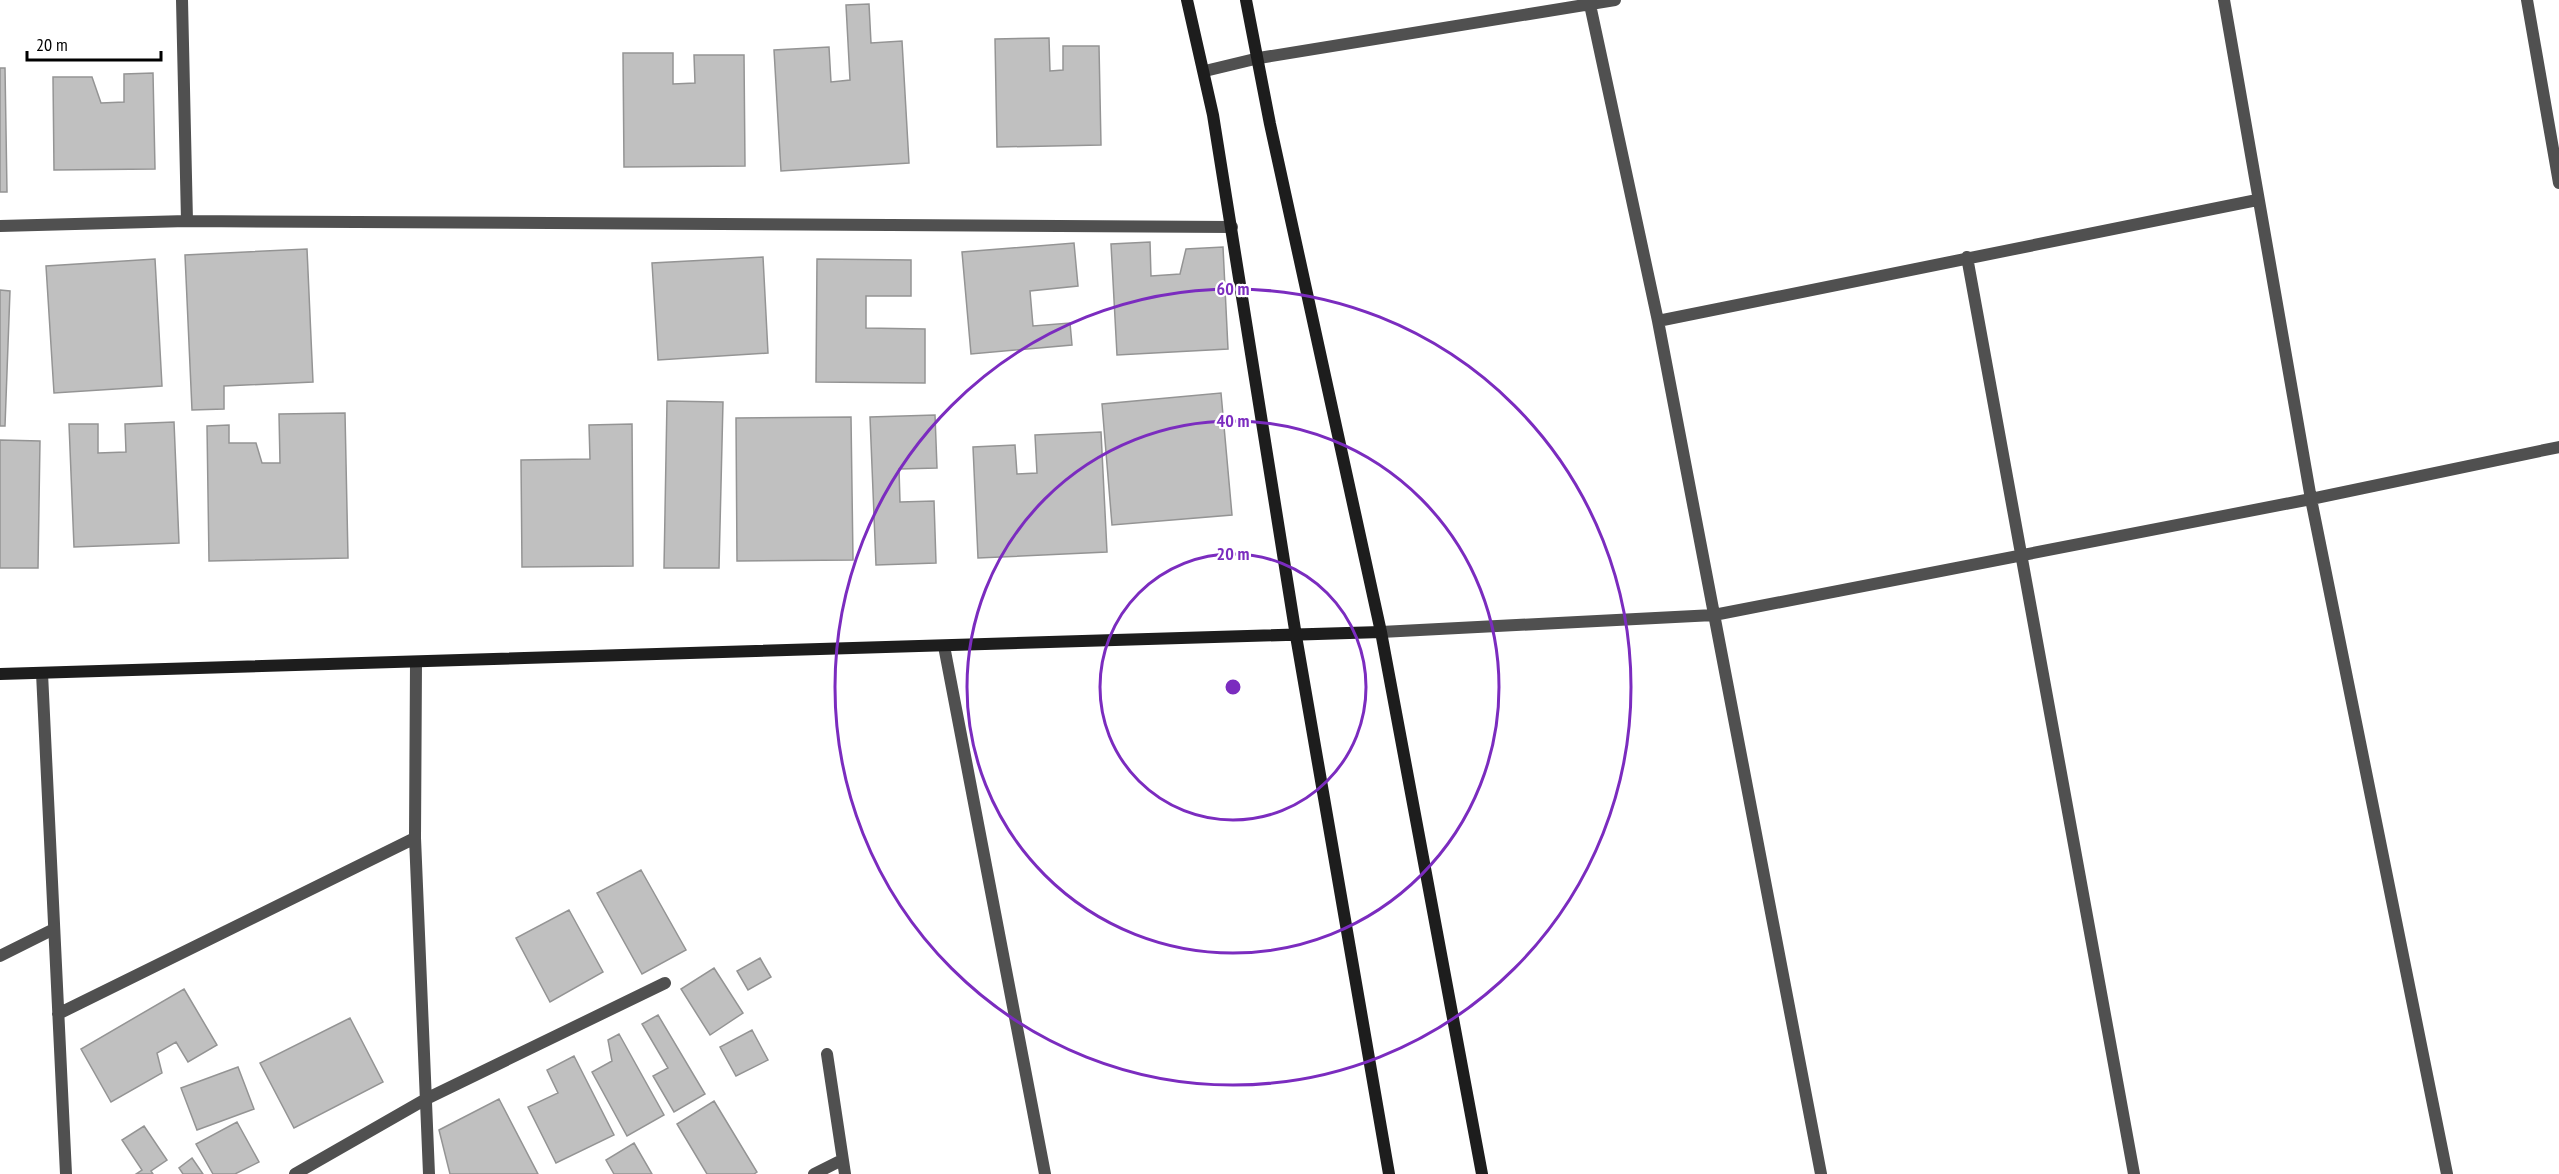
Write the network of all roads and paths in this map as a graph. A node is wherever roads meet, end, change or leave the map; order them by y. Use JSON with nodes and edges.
{"nodes":[{"id":1,"x":182,"y":0,"type":"edge"},
{"id":2,"x":1187,"y":0,"type":"edge"},
{"id":3,"x":1246,"y":0,"type":"edge"},
{"id":4,"x":1615,"y":0,"type":"edge"},
{"id":5,"x":2224,"y":0,"type":"edge"},
{"id":6,"x":2527,"y":0,"type":"edge"},
{"id":7,"x":1590,"y":2,"type":"edge"},
{"id":8,"x":1259,"y":57,"type":"junction"},
{"id":9,"x":1205,"y":71,"type":"junction"},
{"id":10,"x":2555,"y":144,"type":"edge"},
{"id":11,"x":2559,"y":183,"type":"edge"},
{"id":12,"x":2257,"y":200,"type":"junction"},
{"id":13,"x":187,"y":221,"type":"junction"},
{"id":14,"x":0,"y":225,"type":"edge"},
{"id":15,"x":1232,"y":227,"type":"junction"},
{"id":16,"x":1966,"y":258,"type":"junction"},
{"id":17,"x":1658,"y":321,"type":"junction"},
{"id":18,"x":2559,"y":447,"type":"edge"},
{"id":19,"x":2311,"y":499,"type":"junction"},
{"id":20,"x":2021,"y":555,"type":"junction"},
{"id":21,"x":1714,"y":615,"type":"junction"},
{"id":22,"x":1382,"y":632,"type":"junction"},
{"id":23,"x":1296,"y":636,"type":"junction"},
{"id":24,"x":944,"y":646,"type":"junction"},
{"id":25,"x":416,"y":662,"type":"junction"},
{"id":26,"x":42,"y":673,"type":"junction"},
{"id":27,"x":0,"y":674,"type":"edge"},
{"id":28,"x":415,"y":838,"type":"junction"},
{"id":29,"x":54,"y":929,"type":"junction"},
{"id":30,"x":0,"y":956,"type":"edge"},
{"id":31,"x":665,"y":983,"type":"dead end"},
{"id":32,"x":58,"y":1014,"type":"junction"},
{"id":33,"x":827,"y":1054,"type":"dead end"},
{"id":34,"x":426,"y":1099,"type":"junction"},
{"id":35,"x":842,"y":1160,"type":"junction"},
{"id":36,"x":66,"y":1174,"type":"edge"},
{"id":37,"x":295,"y":1174,"type":"edge"},
{"id":38,"x":429,"y":1174,"type":"edge"},
{"id":39,"x":814,"y":1174,"type":"edge"},
{"id":40,"x":845,"y":1174,"type":"edge"},
{"id":41,"x":1045,"y":1174,"type":"edge"},
{"id":42,"x":1389,"y":1174,"type":"edge"},
{"id":43,"x":1482,"y":1174,"type":"edge"},
{"id":44,"x":1821,"y":1174,"type":"edge"},
{"id":45,"x":2134,"y":1174,"type":"edge"},
{"id":46,"x":2447,"y":1174,"type":"edge"}],
"edges":[{"from":1,"to":13,"type":"street"},
{"from":2,"to":9,"type":"main road"},
{"from":3,"to":8,"type":"main road"},
{"from":4,"to":7,"type":"street"},
{"from":5,"to":12,"type":"street"},
{"from":6,"to":10,"type":"street"},
{"from":7,"to":8,"type":"street"},
{"from":7,"to":17,"type":"street"},
{"from":8,"to":9,"type":"street"},
{"from":8,"to":22,"type":"main road"},
{"from":9,"to":15,"type":"main road"},
{"from":10,"to":11,"type":"street"},
{"from":12,"to":16,"type":"street"},
{"from":12,"to":19,"type":"street"},
{"from":13,"to":14,"type":"street"},
{"from":13,"to":15,"type":"street"},
{"from":15,"to":23,"type":"main road"},
{"from":16,"to":17,"type":"street"},
{"from":16,"to":20,"type":"street"},
{"from":17,"to":21,"type":"street"},
{"from":18,"to":19,"type":"street"},
{"from":19,"to":20,"type":"street"},
{"from":19,"to":46,"type":"street"},
{"from":20,"to":21,"type":"street"},
{"from":20,"to":45,"type":"street"},
{"from":21,"to":22,"type":"street"},
{"from":21,"to":44,"type":"street"},
{"from":22,"to":23,"type":"main road"},
{"from":22,"to":43,"type":"main road"},
{"from":23,"to":24,"type":"main road"},
{"from":23,"to":42,"type":"main road"},
{"from":24,"to":25,"type":"main road"},
{"from":24,"to":41,"type":"street"},
{"from":25,"to":26,"type":"main road"},
{"from":25,"to":28,"type":"street"},
{"from":26,"to":27,"type":"main road"},
{"from":26,"to":29,"type":"street"},
{"from":28,"to":32,"type":"street"},
{"from":28,"to":34,"type":"street"},
{"from":29,"to":30,"type":"street"},
{"from":29,"to":32,"type":"street"},
{"from":31,"to":34,"type":"street"},
{"from":32,"to":36,"type":"street"},
{"from":33,"to":35,"type":"street"},
{"from":34,"to":37,"type":"street"},
{"from":34,"to":38,"type":"street"},
{"from":35,"to":39,"type":"street"},
{"from":35,"to":40,"type":"street"}]}
